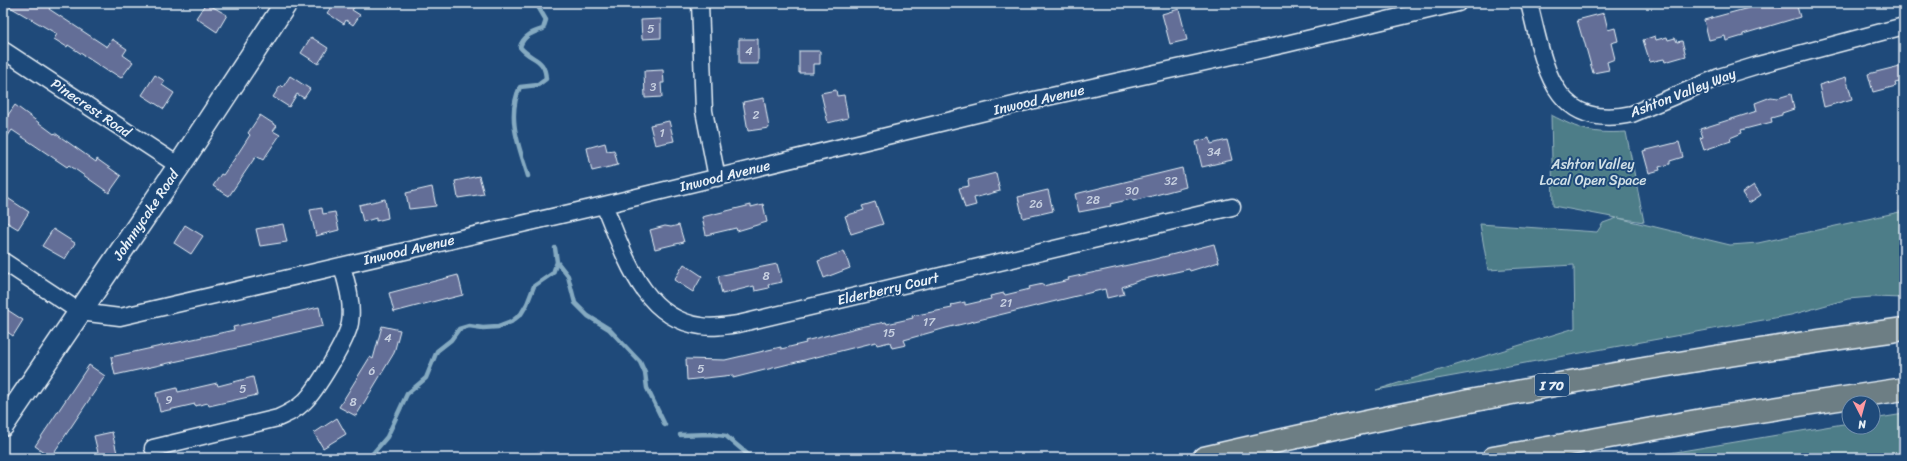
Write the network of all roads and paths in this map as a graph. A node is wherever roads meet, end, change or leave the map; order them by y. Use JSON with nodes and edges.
{"nodes":[{"id":1,"x":700,"y":3,"type":"edge"},
{"id":2,"x":1458,"y":3,"type":"edge"},
{"id":3,"x":1529,"y":3,"type":"edge"},
{"id":4,"x":282,"y":4,"type":"edge"},
{"id":5,"x":1904,"y":26,"type":"edge"},
{"id":6,"x":3,"y":50,"type":"edge"},
{"id":7,"x":179,"y":166,"type":"junction"},
{"id":8,"x":717,"y":178,"type":"junction"},
{"id":9,"x":604,"y":205,"type":"junction"},
{"id":10,"x":1232,"y":207,"type":"dead end"},
{"id":11,"x":3,"y":261,"type":"edge"},
{"id":12,"x":342,"y":266,"type":"junction"},
{"id":13,"x":80,"y":312,"type":"junction"},
{"id":14,"x":1904,"y":329,"type":"edge"},
{"id":15,"x":1904,"y":389,"type":"edge"},
{"id":16,"x":3,"y":425,"type":"edge"},
{"id":17,"x":153,"y":448,"type":"dead end"},
{"id":18,"x":1204,"y":458,"type":"edge"},
{"id":19,"x":1493,"y":458,"type":"edge"}],
"edges":[{"from":1,"to":8,"type":"street"},
{"from":2,"to":8,"type":"street","name":"Inwood Avenue"},
{"from":3,"to":5,"type":"street","name":"Ashton Valley Way"},
{"from":4,"to":7,"type":"street","name":"Johnnycake Road"},
{"from":6,"to":7,"type":"street","name":"Pinecrest Road"},
{"from":7,"to":13,"type":"street","name":"Johnnycake Road"},
{"from":8,"to":9,"type":"street","name":"Inwood Avenue"},
{"from":9,"to":10,"type":"street","name":"Elderberry Court"},
{"from":9,"to":12,"type":"street","name":"Inwood Avenue"},
{"from":11,"to":13,"type":"street","name":"Inwood Avenue"},
{"from":12,"to":13,"type":"street","name":"Inwood Avenue"},
{"from":12,"to":17,"type":"street"},
{"from":13,"to":16,"type":"street","name":"Johnnycake Road"},
{"from":14,"to":18,"type":"highway","number":"I 70"},
{"from":15,"to":19,"type":"highway"}]}
